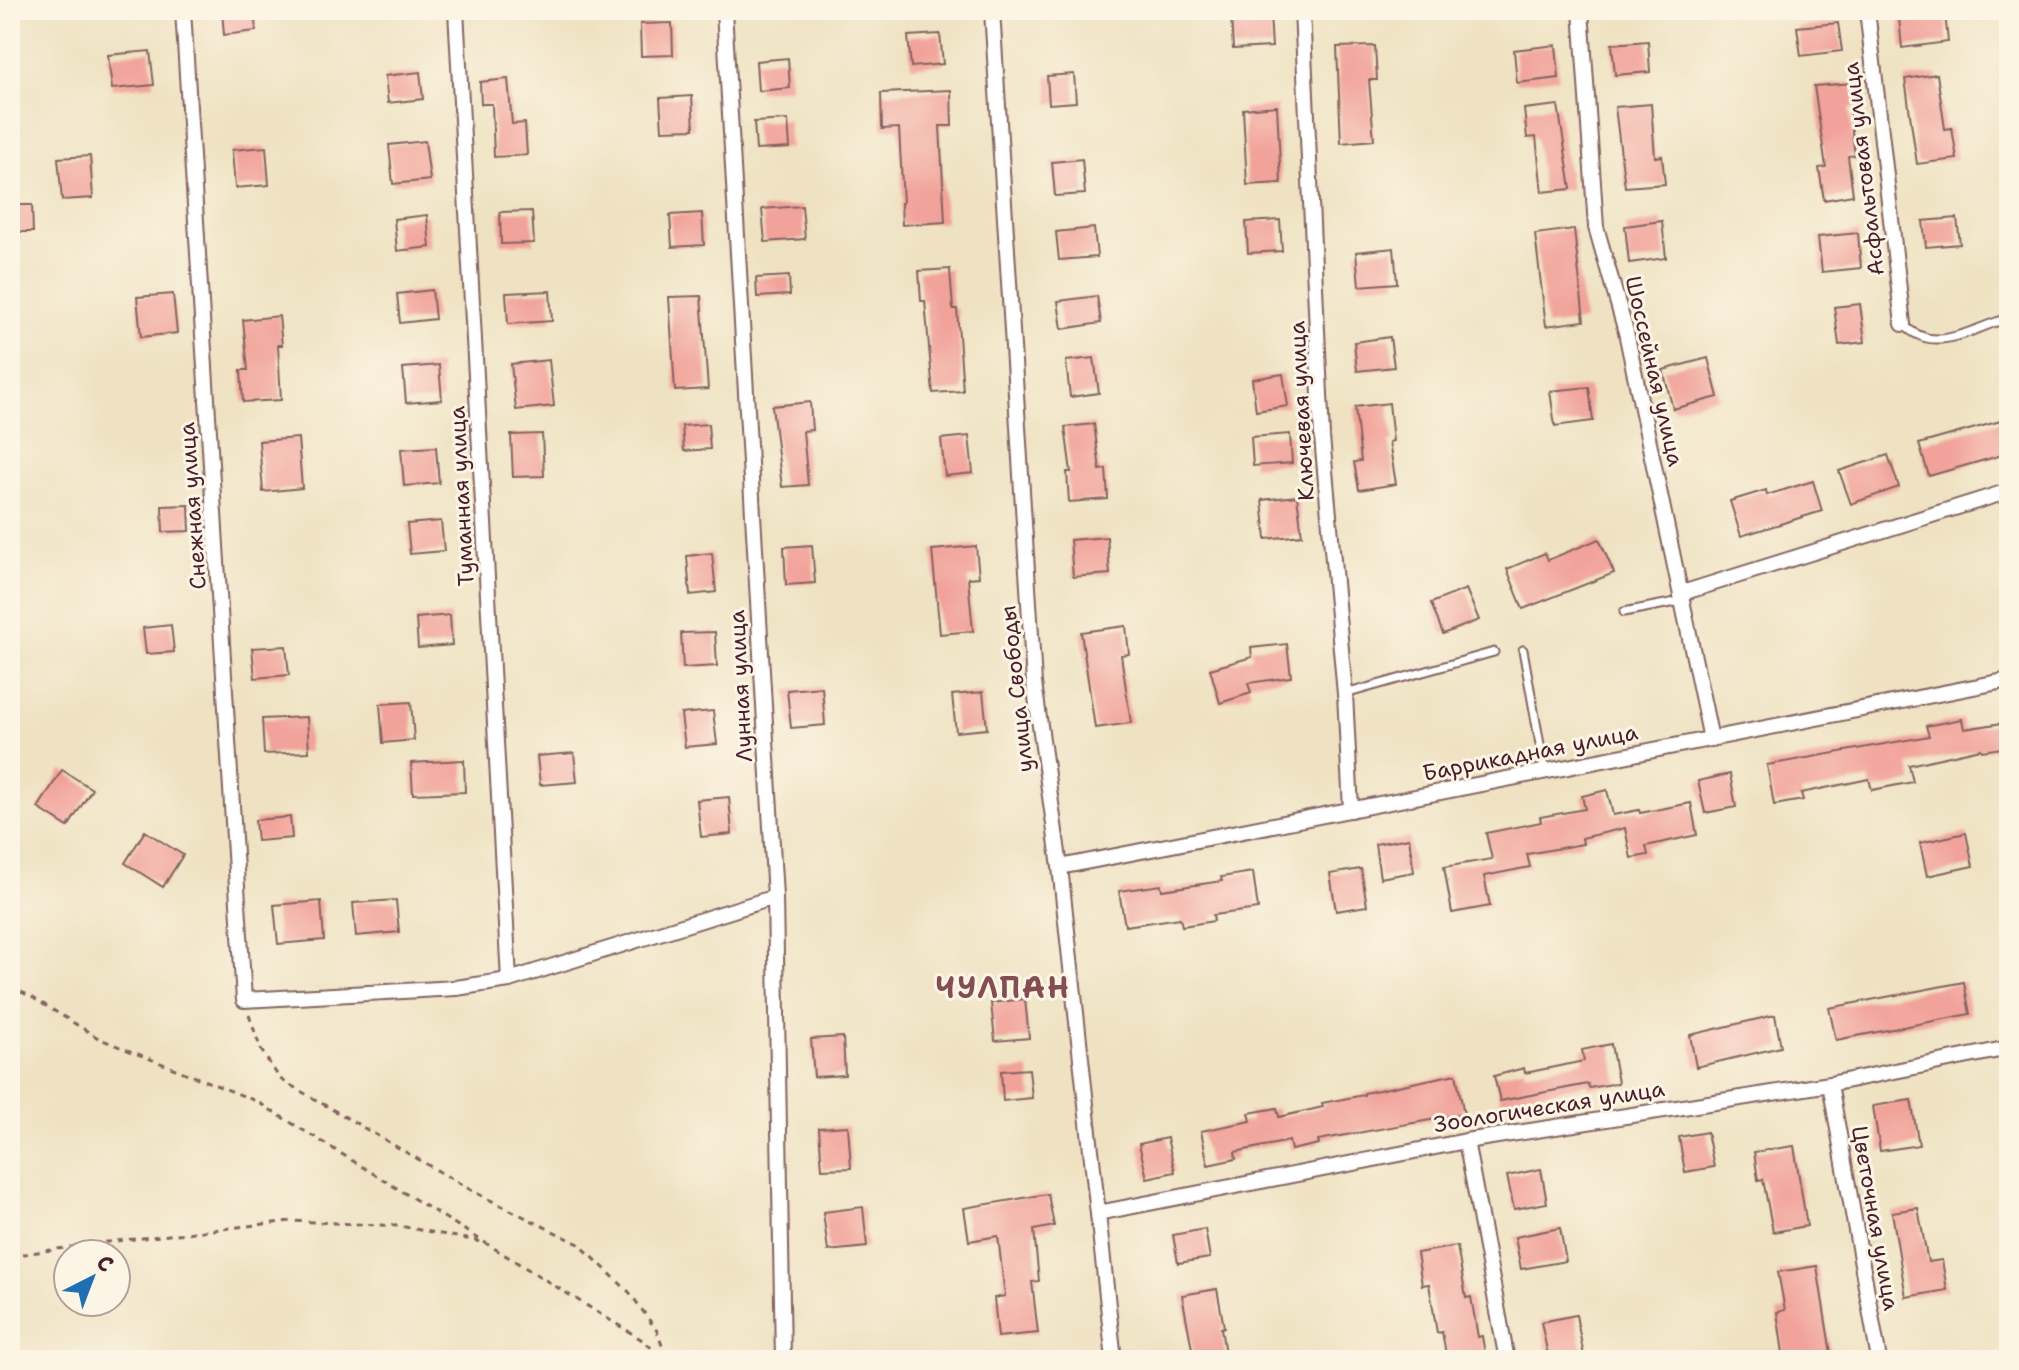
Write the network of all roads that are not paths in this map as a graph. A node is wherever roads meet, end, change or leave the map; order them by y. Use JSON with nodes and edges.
{"nodes":[{"id":1,"x":183,"y":10,"type":"edge"},
{"id":2,"x":456,"y":10,"type":"edge"},
{"id":3,"x":724,"y":10,"type":"edge"},
{"id":4,"x":992,"y":10,"type":"edge"},
{"id":5,"x":1302,"y":10,"type":"edge"},
{"id":6,"x":1581,"y":10,"type":"edge"},
{"id":7,"x":1867,"y":10,"type":"edge"},
{"id":8,"x":2009,"y":318,"type":"edge"},
{"id":9,"x":1903,"y":324,"type":"joint"},
{"id":10,"x":2009,"y":491,"type":"edge"},
{"id":11,"x":1682,"y":597,"type":"junction"},
{"id":12,"x":1624,"y":612,"type":"dead end"},
{"id":13,"x":1523,"y":650,"type":"dead end"},
{"id":14,"x":1494,"y":652,"type":"dead end"},
{"id":15,"x":2009,"y":680,"type":"edge"},
{"id":16,"x":1345,"y":694,"type":"junction"},
{"id":17,"x":1711,"y":739,"type":"junction"},
{"id":18,"x":1545,"y":772,"type":"junction"},
{"id":19,"x":1351,"y":810,"type":"junction"},
{"id":20,"x":1060,"y":867,"type":"junction"},
{"id":21,"x":775,"y":897,"type":"junction"},
{"id":22,"x":509,"y":980,"type":"junction"},
{"id":23,"x":2009,"y":1048,"type":"edge"},
{"id":24,"x":1830,"y":1084,"type":"junction"},
{"id":25,"x":1466,"y":1141,"type":"junction"},
{"id":26,"x":1098,"y":1213,"type":"junction"},
{"id":27,"x":783,"y":1360,"type":"edge"},
{"id":28,"x":1114,"y":1360,"type":"edge"},
{"id":29,"x":1507,"y":1360,"type":"edge"},
{"id":30,"x":1879,"y":1360,"type":"edge"}],
"edges":[{"from":1,"to":22,"type":"street","name":"Снежная улица"},
{"from":2,"to":22,"type":"street","name":"Туманная улица"},
{"from":3,"to":21,"type":"street","name":"Лунная улица"},
{"from":4,"to":20,"type":"street","name":"улица Свободы"},
{"from":5,"to":16,"type":"street","name":"Ключевая улица"},
{"from":6,"to":11,"type":"street","name":"Шоссейная улица"},
{"from":7,"to":9,"type":"street","name":"Асфальтовая улица"},
{"from":8,"to":9,"type":"lane"},
{"from":10,"to":11,"type":"street"},
{"from":11,"to":12,"type":"lane"},
{"from":11,"to":17,"type":"street","name":"Шоссейная улица"},
{"from":13,"to":18,"type":"lane"},
{"from":14,"to":16,"type":"lane"},
{"from":15,"to":17,"type":"street","name":"Баррикадная улица"},
{"from":16,"to":19,"type":"street","name":"Ключевая улица"},
{"from":17,"to":18,"type":"street","name":"Баррикадная улица"},
{"from":18,"to":19,"type":"street","name":"Баррикадная улица"},
{"from":19,"to":20,"type":"street","name":"Баррикадная улица"},
{"from":20,"to":26,"type":"street","name":"улица Свободы"},
{"from":21,"to":22,"type":"street"},
{"from":21,"to":27,"type":"street","name":"Лунная улица"},
{"from":23,"to":24,"type":"street","name":"Зоологическая улица"},
{"from":24,"to":25,"type":"street","name":"Зоологическая улица"},
{"from":24,"to":30,"type":"street","name":"Цветочная улица"},
{"from":25,"to":26,"type":"street","name":"Зоологическая улица"},
{"from":25,"to":29,"type":"street"},
{"from":26,"to":28,"type":"street","name":"улица Свободы"}]}
